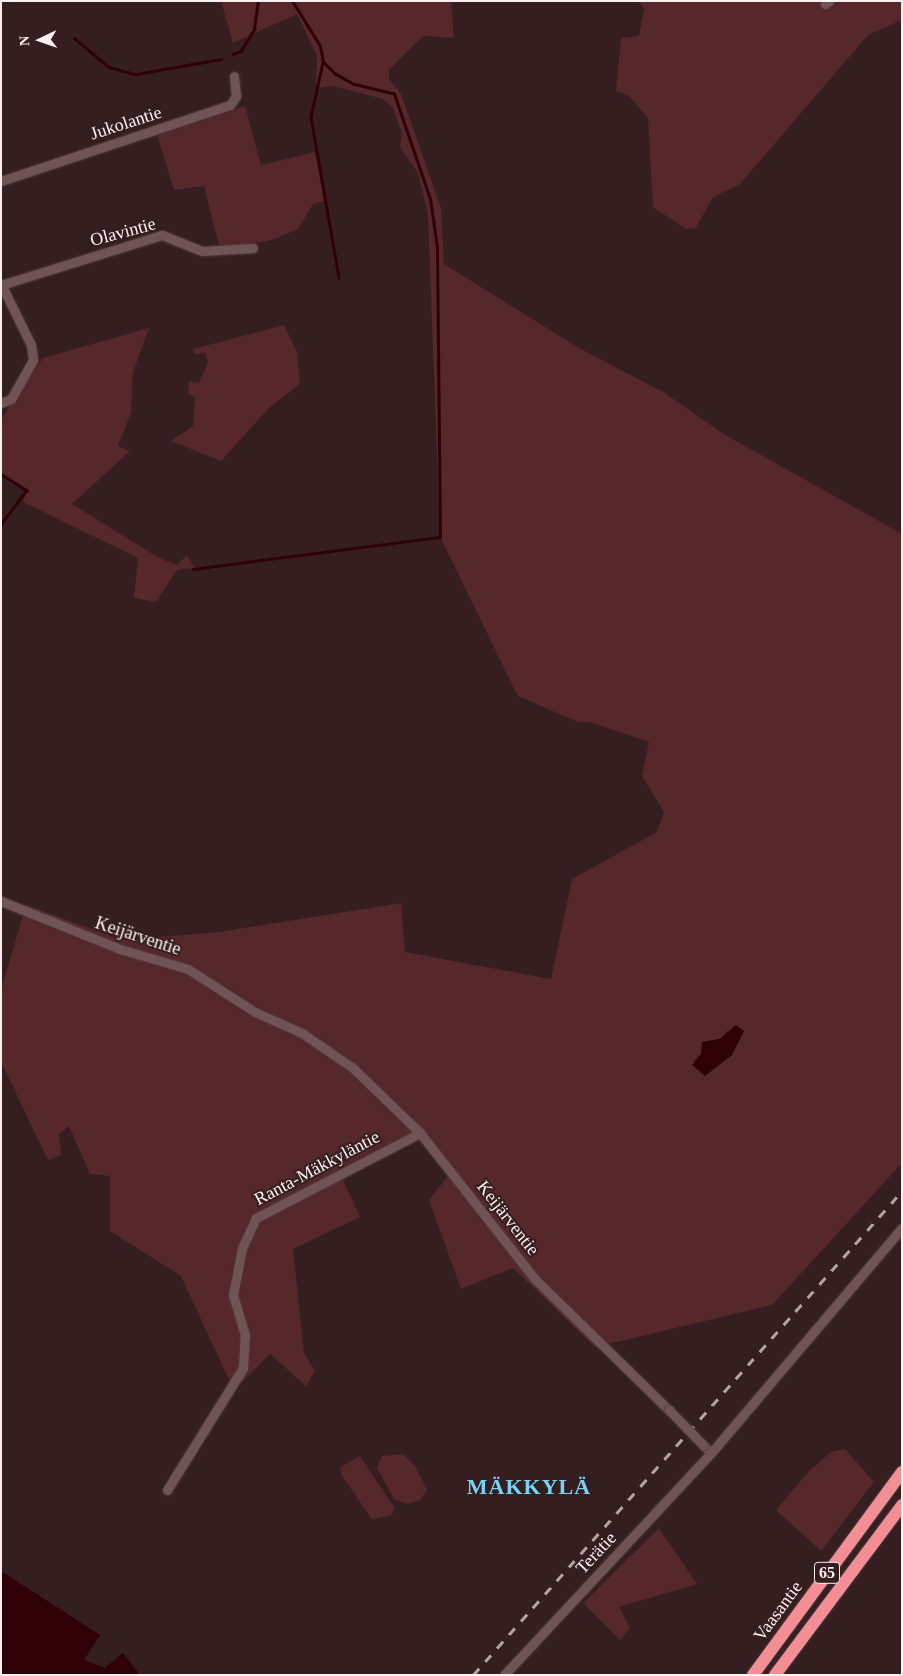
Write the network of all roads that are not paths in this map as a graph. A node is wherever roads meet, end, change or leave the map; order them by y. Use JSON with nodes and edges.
{"nodes":[{"id":1,"x":234,"y":76,"type":"dead end"},
{"id":2,"x":1,"y":181,"type":"edge"},
{"id":3,"x":253,"y":248,"type":"dead end"},
{"id":4,"x":1,"y":284,"type":"edge"},
{"id":5,"x":1,"y":403,"type":"edge"},
{"id":6,"x":1,"y":901,"type":"edge"},
{"id":7,"x":420,"y":1133,"type":"junction"},
{"id":8,"x":902,"y":1228,"type":"edge"},
{"id":9,"x":711,"y":1452,"type":"junction"},
{"id":10,"x":902,"y":1472,"type":"edge"},
{"id":11,"x":167,"y":1490,"type":"dead end"},
{"id":12,"x":902,"y":1505,"type":"edge"},
{"id":13,"x":504,"y":1675,"type":"edge"},
{"id":14,"x":752,"y":1675,"type":"edge"},
{"id":15,"x":775,"y":1675,"type":"edge"}],
"edges":[{"from":1,"to":2,"type":"street","name":"Jukolantie"},
{"from":3,"to":4,"type":"street","name":"Olavintie"},
{"from":4,"to":5,"type":"street"},
{"from":6,"to":7,"type":"street","name":"Keijärventie"},
{"from":7,"to":9,"type":"street","name":"Keijärventie","bridge":true},
{"from":7,"to":11,"type":"street","name":"Ranta-Mäkkyläntie"},
{"from":8,"to":9,"type":"street"},
{"from":9,"to":13,"type":"street","name":"Terätie"},
{"from":10,"to":14,"type":"highway","name":"Vaasantie","number":"65"},
{"from":12,"to":15,"type":"highway","name":"Vaasantie","number":"65"}]}
